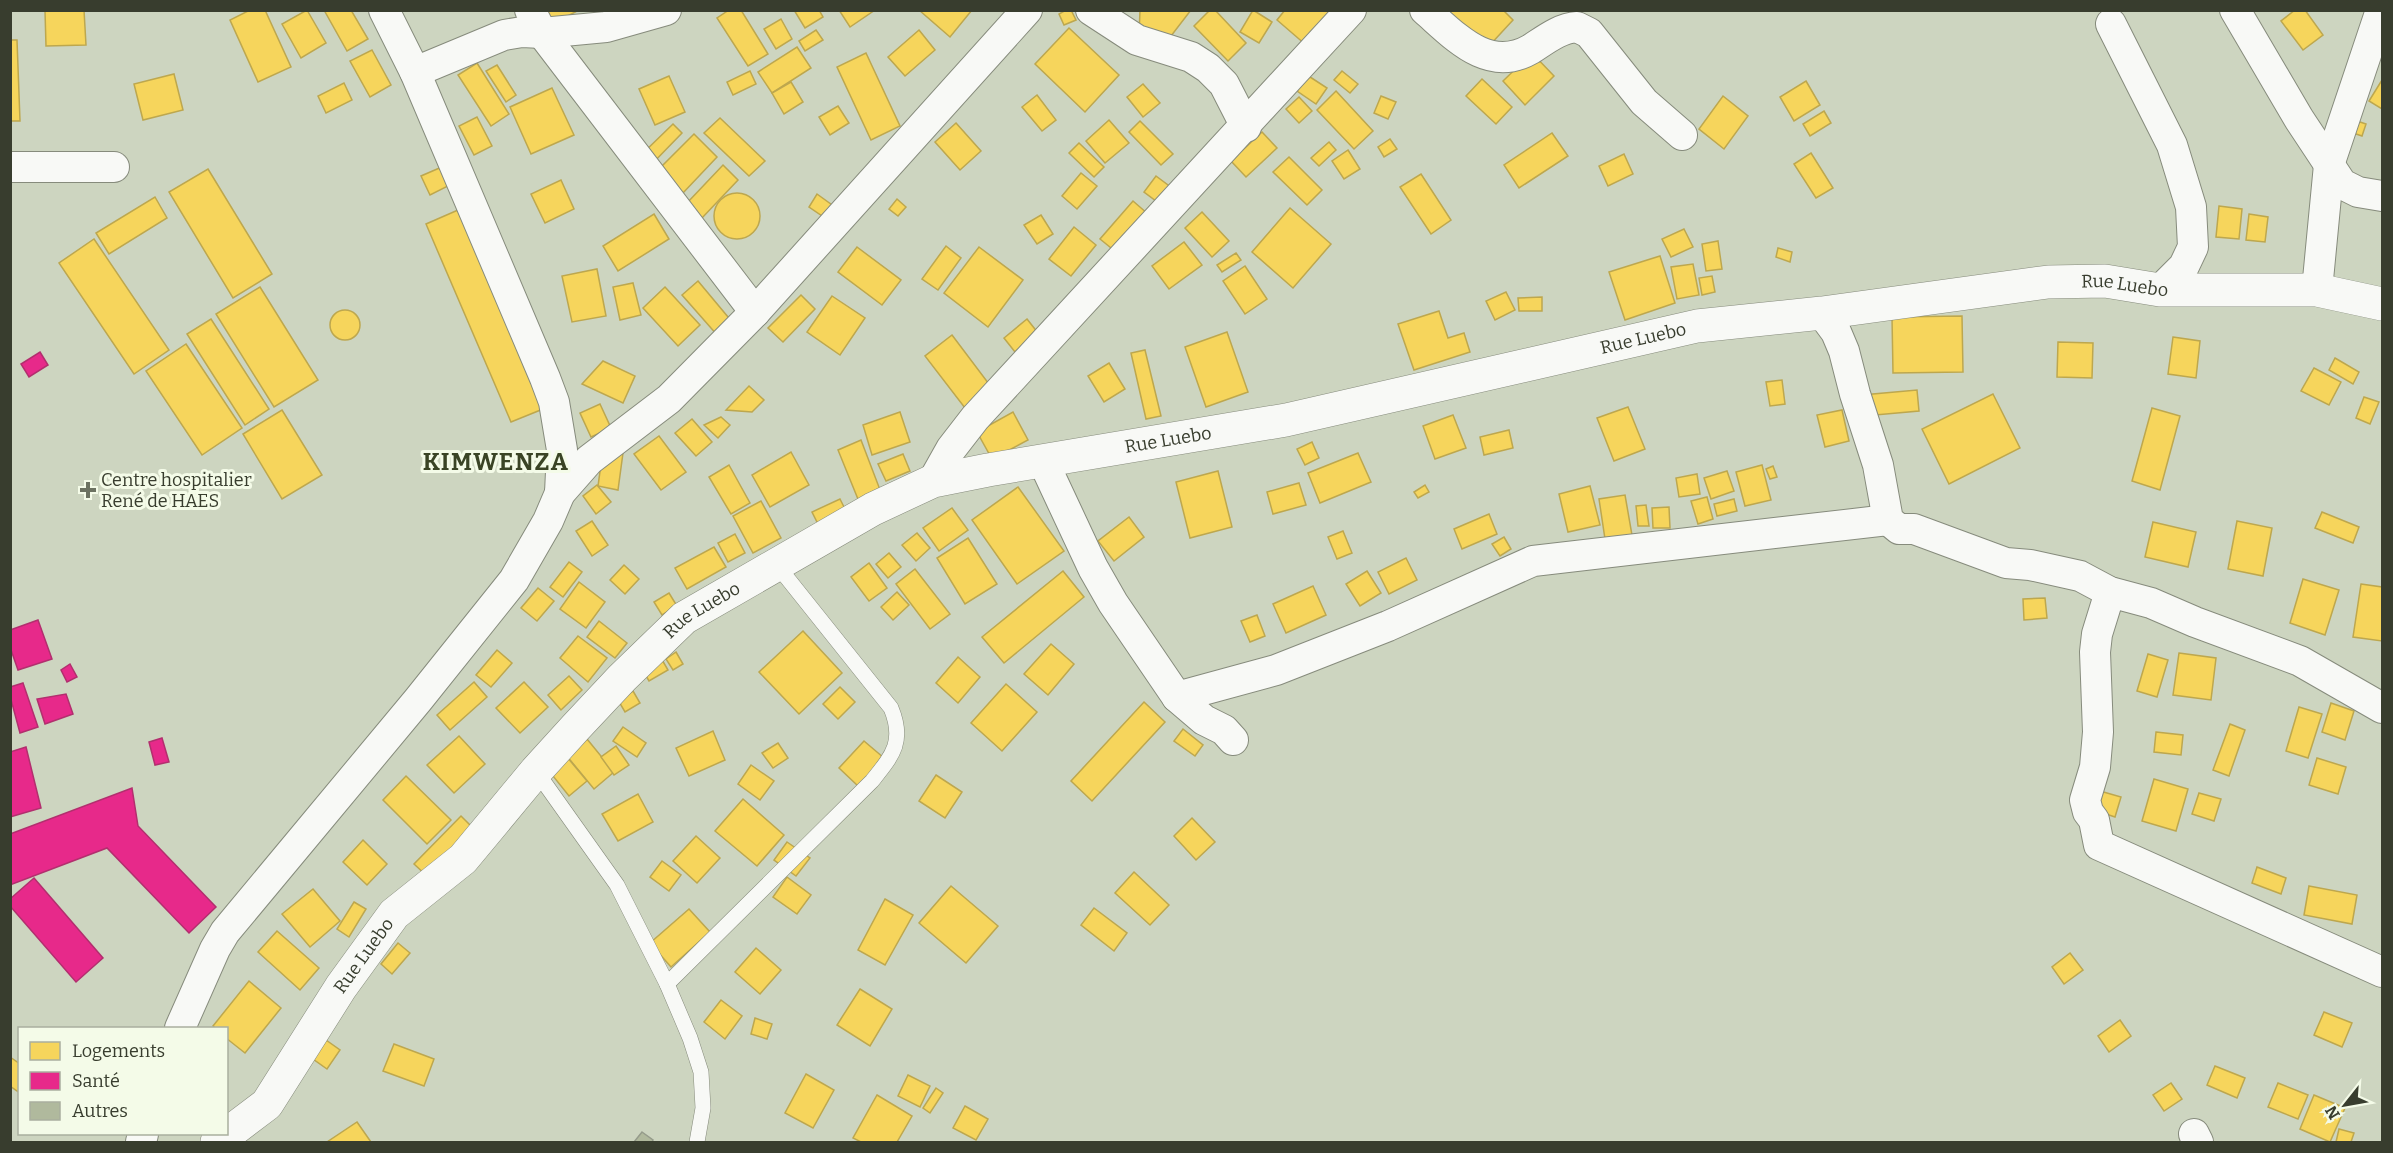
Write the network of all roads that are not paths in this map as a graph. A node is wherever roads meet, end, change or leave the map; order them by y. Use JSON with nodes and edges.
{"nodes":[{"id":1,"x":384,"y":10,"type":"edge"},
{"id":2,"x":1027,"y":10,"type":"edge"},
{"id":3,"x":1091,"y":10,"type":"edge"},
{"id":4,"x":1351,"y":10,"type":"edge"},
{"id":5,"x":1425,"y":10,"type":"edge"},
{"id":6,"x":2235,"y":10,"type":"edge"},
{"id":7,"x":2381,"y":10,"type":"edge"},
{"id":8,"x":652,"y":12,"type":"edge"},
{"id":9,"x":536,"y":22,"type":"edge"},
{"id":10,"x":2111,"y":24,"type":"dead end"},
{"id":11,"x":606,"y":27,"type":"junction"},
{"id":12,"x":415,"y":72,"type":"junction"},
{"id":13,"x":576,"y":78,"type":"junction"},
{"id":14,"x":1246,"y":127,"type":"junction"},
{"id":15,"x":1682,"y":135,"type":"dead end"},
{"id":16,"x":2329,"y":165,"type":"junction"},
{"id":17,"x":10,"y":167,"type":"edge"},
{"id":18,"x":114,"y":167,"type":"dead end"},
{"id":19,"x":2382,"y":196,"type":"edge"},
{"id":20,"x":2160,"y":290,"type":"junction"},
{"id":21,"x":2317,"y":290,"type":"junction"},
{"id":22,"x":2382,"y":304,"type":"edge"},
{"id":23,"x":755,"y":312,"type":"junction"},
{"id":24,"x":1822,"y":313,"type":"junction"},
{"id":25,"x":1043,"y":461,"type":"junction"},
{"id":26,"x":933,"y":482,"type":"junction"},
{"id":27,"x":560,"y":493,"type":"junction"},
{"id":28,"x":1888,"y":520,"type":"junction"},
{"id":29,"x":776,"y":564,"type":"junction"},
{"id":30,"x":2110,"y":592,"type":"junction"},
{"id":31,"x":1177,"y":697,"type":"junction"},
{"id":32,"x":2382,"y":708,"type":"edge"},
{"id":33,"x":1233,"y":740,"type":"dead end"},
{"id":34,"x":536,"y":771,"type":"junction"},
{"id":35,"x":2382,"y":972,"type":"edge"},
{"id":36,"x":667,"y":984,"type":"junction"},
{"id":37,"x":181,"y":1027,"type":"edge"},
{"id":38,"x":228,"y":1134,"type":"edge"},
{"id":39,"x":697,"y":1143,"type":"edge"}],
"edges":[{"from":1,"to":12,"type":"street"},
{"from":2,"to":23,"type":"street"},
{"from":3,"to":14,"type":"street"},
{"from":4,"to":14,"type":"street"},
{"from":5,"to":15,"type":"street"},
{"from":6,"to":16,"type":"street"},
{"from":7,"to":16,"type":"street"},
{"from":8,"to":11,"type":"street"},
{"from":9,"to":11,"type":"street"},
{"from":9,"to":12,"type":"street"},
{"from":9,"to":13,"type":"street"},
{"from":10,"to":20,"type":"street"},
{"from":11,"to":13,"type":"street"},
{"from":12,"to":27,"type":"street"},
{"from":13,"to":23,"type":"street"},
{"from":14,"to":26,"type":"street"},
{"from":16,"to":19,"type":"street"},
{"from":16,"to":21,"type":"street"},
{"from":17,"to":18,"type":"street"},
{"from":20,"to":21,"type":"street","name":"Rue Luebo"},
{"from":20,"to":24,"type":"street","name":"Rue Luebo"},
{"from":21,"to":22,"type":"street","name":"Rue Luebo"},
{"from":23,"to":27,"type":"street"},
{"from":24,"to":25,"type":"street","name":"Rue Luebo"},
{"from":24,"to":28,"type":"street"},
{"from":25,"to":26,"type":"street","name":"Rue Luebo"},
{"from":25,"to":31,"type":"street"},
{"from":26,"to":29,"type":"street","name":"Rue Luebo"},
{"from":27,"to":37,"type":"street"},
{"from":28,"to":30,"type":"street"},
{"from":28,"to":31,"type":"street"},
{"from":29,"to":34,"type":"street","name":"Rue Luebo"},
{"from":29,"to":36,"type":"lane"},
{"from":30,"to":32,"type":"street"},
{"from":30,"to":35,"type":"street"},
{"from":31,"to":33,"type":"street"},
{"from":34,"to":36,"type":"lane"},
{"from":34,"to":38,"type":"street","name":"Rue Luebo"},
{"from":36,"to":39,"type":"lane"}]}
